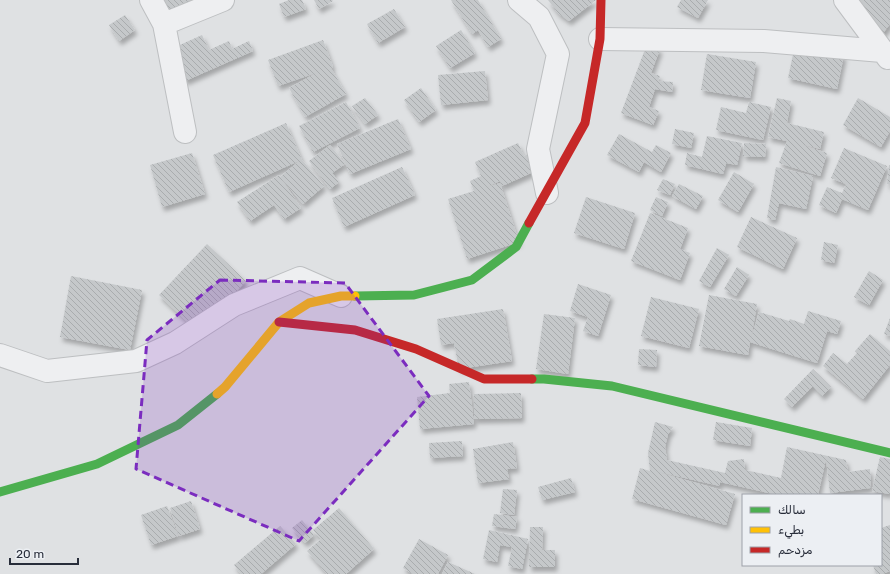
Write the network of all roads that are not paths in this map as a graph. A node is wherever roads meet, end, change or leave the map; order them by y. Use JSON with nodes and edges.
{"nodes":[{"id":1,"x":151,"y":0,"type":"edge"},
{"id":2,"x":222,"y":0,"type":"edge"},
{"id":3,"x":519,"y":0,"type":"edge"},
{"id":4,"x":601,"y":0,"type":"edge"},
{"id":5,"x":845,"y":0,"type":"edge"},
{"id":6,"x":164,"y":24,"type":"junction"},
{"id":7,"x":600,"y":39,"type":"junction"},
{"id":8,"x":886,"y":56,"type":"edge"},
{"id":9,"x":185,"y":132,"type":"dead end"},
{"id":10,"x":547,"y":193,"type":"junction"},
{"id":11,"x":341,"y":296,"type":"junction"},
{"id":12,"x":279,"y":322,"type":"junction"},
{"id":13,"x":0,"y":355,"type":"edge"},
{"id":14,"x":890,"y":453,"type":"edge"},
{"id":15,"x":0,"y":492,"type":"edge"}],
"edges":[{"from":1,"to":6,"type":"street"},
{"from":2,"to":6,"type":"street"},
{"from":3,"to":10,"type":"street"},
{"from":4,"to":7,"type":"main road"},
{"from":5,"to":8,"type":"street"},
{"from":6,"to":9,"type":"street"},
{"from":7,"to":8,"type":"street"},
{"from":7,"to":10,"type":"main road"},
{"from":10,"to":11,"type":"main road"},
{"from":11,"to":12,"type":"main road"},
{"from":11,"to":13,"type":"street"},
{"from":12,"to":14,"type":"main road"},
{"from":12,"to":15,"type":"main road"}]}
